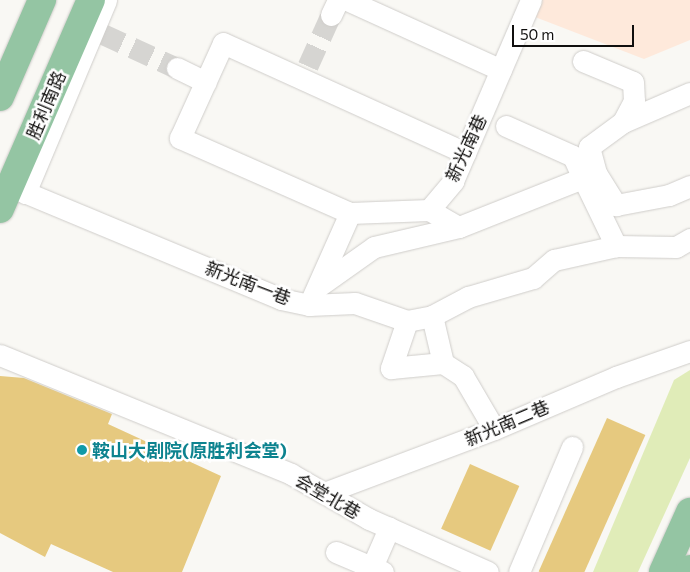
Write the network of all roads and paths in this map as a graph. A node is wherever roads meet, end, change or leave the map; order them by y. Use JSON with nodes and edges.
{"nodes":[{"id":1,"x":42,"y":0,"type":"edge"},
{"id":2,"x":106,"y":0,"type":"edge"},
{"id":3,"x":347,"y":0,"type":"edge"},
{"id":4,"x":531,"y":0,"type":"edge"},
{"id":5,"x":92,"y":22,"type":"edge"},
{"id":6,"x":583,"y":61,"type":"dead end"},
{"id":7,"x":177,"y":68,"type":"tunnel mouth"},
{"id":8,"x":501,"y":70,"type":"junction"},
{"id":9,"x":206,"y":82,"type":"junction"},
{"id":10,"x":690,"y":93,"type":"edge"},
{"id":11,"x":0,"y":97,"type":"edge"},
{"id":12,"x":623,"y":122,"type":"junction"},
{"id":13,"x":506,"y":126,"type":"dead end"},
{"id":14,"x":465,"y":153,"type":"junction"},
{"id":15,"x":583,"y":178,"type":"junction"},
{"id":16,"x":690,"y":186,"type":"edge"},
{"id":17,"x":12,"y":196,"type":"edge"},
{"id":18,"x":429,"y":210,"type":"junction"},
{"id":19,"x":350,"y":213,"type":"junction"},
{"id":20,"x":459,"y":227,"type":"junction"},
{"id":21,"x":690,"y":239,"type":"edge"},
{"id":22,"x":616,"y":246,"type":"junction"},
{"id":23,"x":313,"y":297,"type":"junction"},
{"id":24,"x":432,"y":316,"type":"junction"},
{"id":25,"x":407,"y":321,"type":"junction"},
{"id":26,"x":690,"y":352,"type":"edge"},
{"id":27,"x":0,"y":355,"type":"edge"},
{"id":28,"x":443,"y":363,"type":"junction"},
{"id":29,"x":494,"y":429,"type":"junction"},
{"id":30,"x":572,"y":447,"type":"dead end"},
{"id":31,"x":324,"y":492,"type":"junction"},
{"id":32,"x":690,"y":512,"type":"edge"},
{"id":33,"x":389,"y":528,"type":"junction"},
{"id":34,"x":336,"y":552,"type":"dead end"},
{"id":35,"x":378,"y":570,"type":"edge"},
{"id":36,"x":488,"y":572,"type":"edge"},
{"id":37,"x":519,"y":572,"type":"edge"},
{"id":38,"x":664,"y":572,"type":"edge"}],
"edges":[{"from":1,"to":11,"type":"main road"},
{"from":2,"to":5,"type":"street"},
{"from":3,"to":8,"type":"street"},
{"from":4,"to":8,"type":"street","name":"新光南巷"},
{"from":5,"to":17,"type":"main road","name":"胜利南路"},
{"from":6,"to":12,"type":"street"},
{"from":7,"to":9,"type":"street"},
{"from":8,"to":14,"type":"street","name":"新光南巷"},
{"from":9,"to":14,"type":"street"},
{"from":9,"to":19,"type":"street"},
{"from":10,"to":12,"type":"street"},
{"from":12,"to":16,"type":"street"},
{"from":13,"to":15,"type":"street"},
{"from":14,"to":18,"type":"street","name":"新光南巷"},
{"from":15,"to":20,"type":"street"},
{"from":15,"to":22,"type":"street"},
{"from":17,"to":23,"type":"street","name":"新光南一巷"},
{"from":18,"to":19,"type":"street"},
{"from":18,"to":20,"type":"street"},
{"from":19,"to":23,"type":"street"},
{"from":20,"to":23,"type":"street"},
{"from":21,"to":22,"type":"street"},
{"from":22,"to":24,"type":"street"},
{"from":23,"to":25,"type":"street","name":"新光南一巷"},
{"from":24,"to":25,"type":"street"},
{"from":24,"to":28,"type":"street"},
{"from":25,"to":28,"type":"street"},
{"from":26,"to":29,"type":"street","name":"新光南二巷"},
{"from":27,"to":31,"type":"street","name":"会堂北巷"},
{"from":28,"to":29,"type":"street"},
{"from":29,"to":31,"type":"street","name":"新光南二巷"},
{"from":30,"to":37,"type":"street"},
{"from":31,"to":33,"type":"street","name":"会堂北巷"},
{"from":32,"to":38,"type":"main road"},
{"from":33,"to":35,"type":"street"},
{"from":33,"to":36,"type":"street","name":"会堂北巷"},
{"from":34,"to":35,"type":"street"}]}
